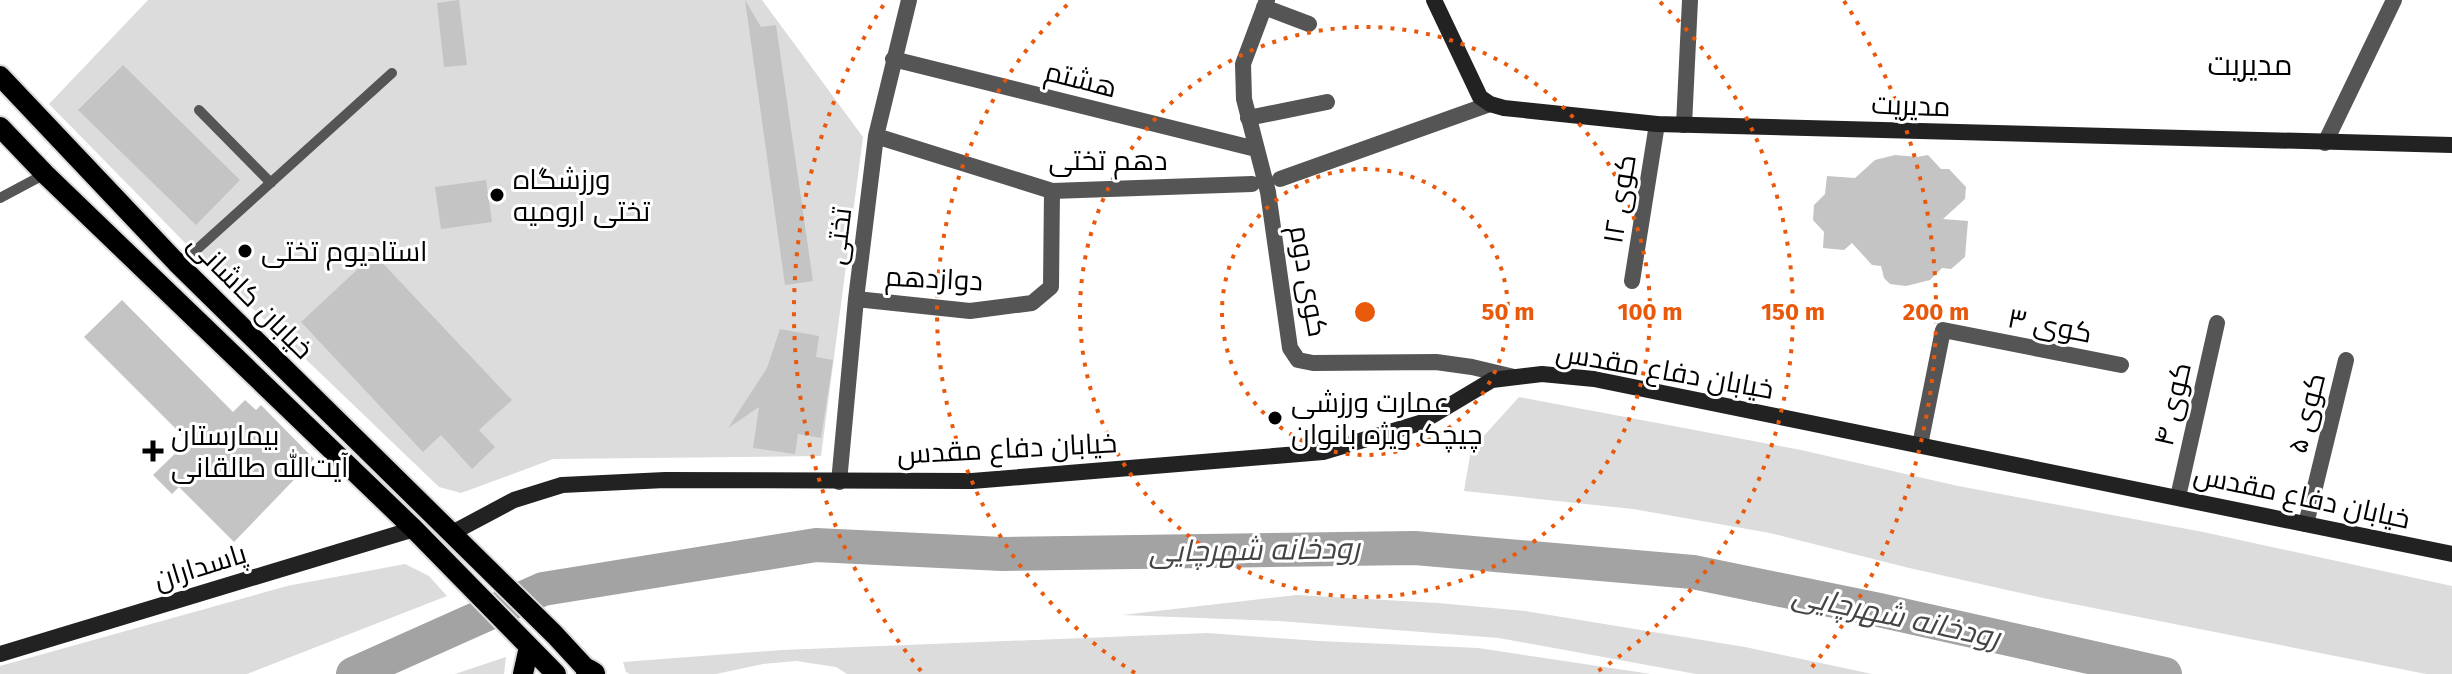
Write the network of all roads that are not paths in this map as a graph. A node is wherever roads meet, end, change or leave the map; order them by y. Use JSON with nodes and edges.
{"nodes":[{"id":1,"x":909,"y":0,"type":"edge"},
{"id":2,"x":1434,"y":0,"type":"edge"},
{"id":3,"x":1690,"y":0,"type":"edge"},
{"id":4,"x":2394,"y":0,"type":"edge"},
{"id":5,"x":1265,"y":4,"type":"edge"},
{"id":6,"x":1309,"y":24,"type":"dead end"},
{"id":7,"x":893,"y":59,"type":"junction"},
{"id":8,"x":392,"y":73,"type":"dead end"},
{"id":9,"x":0,"y":76,"type":"edge"},
{"id":10,"x":1327,"y":102,"type":"dead end"},
{"id":11,"x":1490,"y":104,"type":"junction"},
{"id":12,"x":199,"y":110,"type":"dead end"},
{"id":13,"x":1248,"y":118,"type":"junction"},
{"id":14,"x":1657,"y":124,"type":"junction"},
{"id":15,"x":1684,"y":125,"type":"junction"},
{"id":16,"x":0,"y":127,"type":"edge"},
{"id":17,"x":876,"y":136,"type":"junction"},
{"id":18,"x":2325,"y":143,"type":"junction"},
{"id":19,"x":2452,"y":145,"type":"edge"},
{"id":20,"x":1256,"y":149,"type":"junction"},
{"id":21,"x":45,"y":174,"type":"junction"},
{"id":22,"x":271,"y":183,"type":"junction"},
{"id":23,"x":1266,"y":183,"type":"junction"},
{"id":24,"x":1052,"y":191,"type":"junction"},
{"id":25,"x":0,"y":198,"type":"edge"},
{"id":26,"x":176,"y":262,"type":"junction"},
{"id":27,"x":1632,"y":281,"type":"dead end"},
{"id":28,"x":856,"y":299,"type":"junction"},
{"id":29,"x":2217,"y":323,"type":"dead end"},
{"id":30,"x":2346,"y":360,"type":"dead end"},
{"id":31,"x":2121,"y":365,"type":"dead end"},
{"id":32,"x":1515,"y":377,"type":"junction"},
{"id":33,"x":1920,"y":445,"type":"junction"},
{"id":34,"x":839,"y":482,"type":"junction"},
{"id":35,"x":2178,"y":497,"type":"junction"},
{"id":36,"x":2306,"y":524,"type":"junction"},
{"id":37,"x":414,"y":529,"type":"junction"},
{"id":38,"x":452,"y":533,"type":"junction"},
{"id":39,"x":2452,"y":554,"type":"edge"},
{"id":40,"x":529,"y":647,"type":"junction"},
{"id":41,"x":0,"y":654,"type":"edge"},
{"id":42,"x":591,"y":673,"type":"edge"},
{"id":43,"x":523,"y":674,"type":"edge"},
{"id":44,"x":556,"y":674,"type":"edge"}],
"edges":[{"from":1,"to":7,"type":"street","name":"تختی"},
{"from":2,"to":11,"type":"street"},
{"from":3,"to":15,"type":"street"},
{"from":4,"to":18,"type":"street"},
{"from":5,"to":6,"type":"street"},
{"from":5,"to":13,"type":"street"},
{"from":7,"to":17,"type":"street","name":"تختی"},
{"from":7,"to":20,"type":"street","name":"هشتم"},
{"from":8,"to":22,"type":"lane"},
{"from":9,"to":26,"type":"main road","name":"خیابان کاشانی"},
{"from":10,"to":13,"type":"street"},
{"from":11,"to":14,"type":"street","name":"مدیریت"},
{"from":11,"to":23,"type":"street","name":"دهم تختی"},
{"from":12,"to":22,"type":"lane"},
{"from":13,"to":20,"type":"street"},
{"from":14,"to":15,"type":"street","name":"مدیریت"},
{"from":14,"to":27,"type":"street","name":"کوی ۱۲"},
{"from":15,"to":18,"type":"street","name":"مدیریت"},
{"from":16,"to":21,"type":"main road","name":"خیابان کاشانی"},
{"from":17,"to":24,"type":"street","name":"دهم تختی"},
{"from":17,"to":28,"type":"street","name":"تختی"},
{"from":18,"to":19,"type":"street","name":"مدیریت"},
{"from":20,"to":23,"type":"street"},
{"from":21,"to":25,"type":"lane"},
{"from":21,"to":37,"type":"main road","name":"خیابان کاشانی"},
{"from":22,"to":26,"type":"lane"},
{"from":23,"to":24,"type":"street","name":"دهم تختی"},
{"from":23,"to":32,"type":"street","name":"کوی دوم"},
{"from":24,"to":28,"type":"street","name":"دوازدهم"},
{"from":26,"to":38,"type":"main road","name":"خیابان کاشانی"},
{"from":28,"to":34,"type":"street","name":"تختی"},
{"from":29,"to":35,"type":"street","name":"کوی ۴"},
{"from":30,"to":36,"type":"street","name":"کوی ۵"},
{"from":31,"to":33,"type":"street","name":"کوی ۳"},
{"from":32,"to":33,"type":"street","name":"خیابان دفاع مقدس"},
{"from":32,"to":34,"type":"street","name":"خیابان دفاع مقدس"},
{"from":33,"to":35,"type":"street","name":"خیابان دفاع مقدس"},
{"from":34,"to":38,"type":"street","name":"خیابان دفاع مقدس"},
{"from":35,"to":36,"type":"street","name":"خیابان دفاع مقدس"},
{"from":36,"to":39,"type":"street","name":"خیابان دفاع مقدس"},
{"from":37,"to":40,"type":"main road","name":"خیابان کاشانی"},
{"from":37,"to":41,"type":"street","name":"پاسداران"},
{"from":38,"to":42,"type":"main road","name":"خیابان کاشانی"},
{"from":40,"to":43,"type":"main road"},
{"from":40,"to":44,"type":"main road","name":"خیابان کاشانی"}]}
